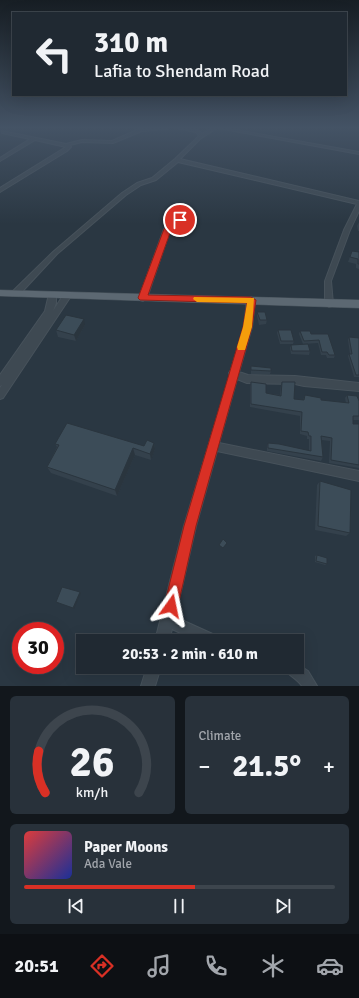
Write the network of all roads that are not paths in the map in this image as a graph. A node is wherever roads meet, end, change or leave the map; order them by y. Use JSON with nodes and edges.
{"nodes":[{"id":1,"x":49,"y":160,"type":"edge"},
{"id":2,"x":177,"y":160,"type":"joint"},
{"id":3,"x":0,"y":190,"type":"edge"},
{"id":4,"x":359,"y":204,"type":"edge"},
{"id":5,"x":180,"y":220,"type":"dead end"},
{"id":6,"x":0,"y":293,"type":"edge"},
{"id":7,"x":15,"y":294,"type":"junction"},
{"id":8,"x":52,"y":296,"type":"junction"},
{"id":9,"x":67,"y":296,"type":"junction"},
{"id":10,"x":142,"y":298,"type":"junction"},
{"id":11,"x":251,"y":300,"type":"junction"},
{"id":12,"x":329,"y":304,"type":"junction"},
{"id":13,"x":359,"y":304,"type":"edge"},
{"id":14,"x":233,"y":373,"type":"junction"},
{"id":15,"x":0,"y":382,"type":"edge"},
{"id":16,"x":359,"y":387,"type":"edge"},
{"id":17,"x":0,"y":395,"type":"edge"},
{"id":18,"x":213,"y":446,"type":"junction"},
{"id":19,"x":359,"y":476,"type":"edge"},
{"id":20,"x":168,"y":620,"type":"junction"},
{"id":21,"x":164,"y":634,"type":"edge"},
{"id":22,"x":197,"y":634,"type":"edge"},
{"id":23,"x":152,"y":674,"type":"edge"},
{"id":24,"x":300,"y":674,"type":"edge"},
{"id":25,"x":148,"y":686,"type":"edge"},
{"id":26,"x":310,"y":686,"type":"edge"}],
"edges":[{"from":1,"to":3,"type":"street"},
{"from":2,"to":4,"type":"street"},
{"from":2,"to":7,"type":"street"},
{"from":4,"to":12,"type":"street"},
{"from":5,"to":10,"type":"street"},
{"from":6,"to":7,"type":"main road"},
{"from":7,"to":8,"type":"main road"},
{"from":8,"to":9,"type":"main road"},
{"from":8,"to":15,"type":"street"},
{"from":9,"to":10,"type":"main road"},
{"from":9,"to":17,"type":"street"},
{"from":10,"to":11,"type":"main road"},
{"from":11,"to":12,"type":"main road"},
{"from":11,"to":14,"type":"street"},
{"from":12,"to":13,"type":"main road"},
{"from":14,"to":16,"type":"street"},
{"from":14,"to":18,"type":"street"},
{"from":18,"to":19,"type":"street"},
{"from":18,"to":20,"type":"street"},
{"from":20,"to":21,"type":"street"},
{"from":20,"to":22,"type":"street"},
{"from":23,"to":25,"type":"street"},
{"from":24,"to":26,"type":"street"}]}
